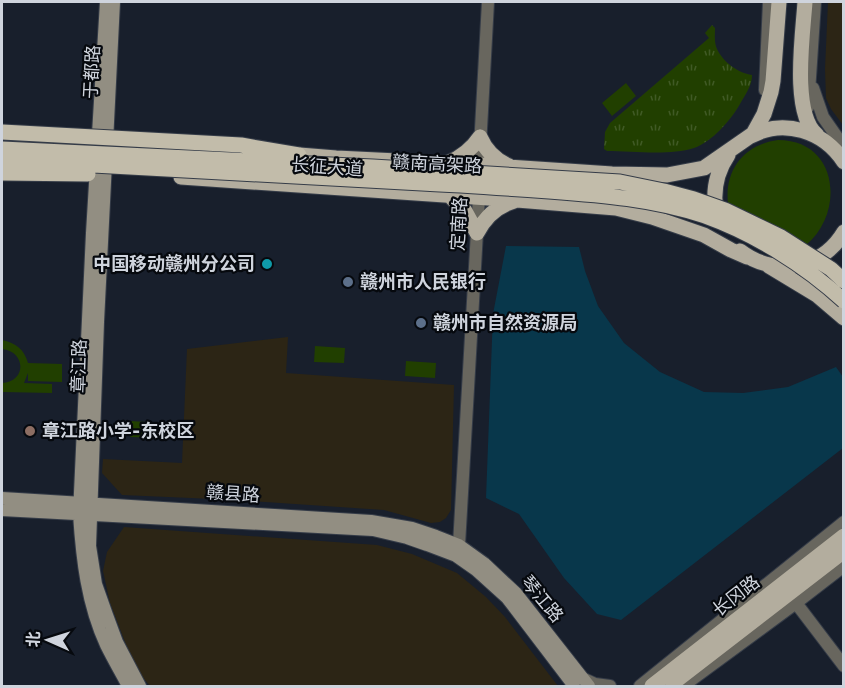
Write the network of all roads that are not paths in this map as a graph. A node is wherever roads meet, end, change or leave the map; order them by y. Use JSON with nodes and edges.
{"nodes":[{"id":1,"x":106,"y":2,"type":"edge"},
{"id":2,"x":114,"y":2,"type":"edge"},
{"id":3,"x":488,"y":2,"type":"edge"},
{"id":4,"x":770,"y":2,"type":"edge"},
{"id":5,"x":779,"y":2,"type":"edge"},
{"id":6,"x":805,"y":2,"type":"edge"},
{"id":7,"x":815,"y":2,"type":"edge"},
{"id":8,"x":810,"y":73,"type":"junction"},
{"id":9,"x":764,"y":114,"type":"junction"},
{"id":10,"x":807,"y":121,"type":"junction"},
{"id":11,"x":2,"y":132,"type":"edge"},
{"id":12,"x":480,"y":137,"type":"junction"},
{"id":13,"x":2,"y":138,"type":"edge"},
{"id":14,"x":740,"y":143,"type":"junction"},
{"id":15,"x":102,"y":144,"type":"junction"},
{"id":16,"x":837,"y":147,"type":"edge"},
{"id":17,"x":2,"y":149,"type":"edge"},
{"id":18,"x":2,"y":160,"type":"edge"},
{"id":19,"x":843,"y":162,"type":"edge"},
{"id":20,"x":447,"y":163,"type":"junction"},
{"id":21,"x":479,"y":165,"type":"junction"},
{"id":22,"x":2,"y":167,"type":"edge"},
{"id":23,"x":373,"y":167,"type":"junction"},
{"id":24,"x":517,"y":167,"type":"junction"},
{"id":25,"x":101,"y":172,"type":"junction"},
{"id":26,"x":2,"y":173,"type":"edge"},
{"id":27,"x":260,"y":174,"type":"junction"},
{"id":28,"x":449,"y":195,"type":"junction"},
{"id":29,"x":479,"y":197,"type":"junction"},
{"id":30,"x":517,"y":200,"type":"junction"},
{"id":31,"x":843,"y":231,"type":"edge"},
{"id":32,"x":477,"y":233,"type":"junction"},
{"id":33,"x":747,"y":257,"type":"junction"},
{"id":34,"x":766,"y":265,"type":"junction"},
{"id":35,"x":843,"y":281,"type":"edge"},
{"id":36,"x":842,"y":313,"type":"edge"},
{"id":37,"x":2,"y":498,"type":"edge"},
{"id":38,"x":86,"y":509,"type":"junction"},
{"id":39,"x":2,"y":510,"type":"edge"},
{"id":40,"x":843,"y":522,"type":"edge"},
{"id":41,"x":843,"y":536,"type":"edge"},
{"id":42,"x":457,"y":550,"type":"junction"},
{"id":43,"x":843,"y":551,"type":"edge"},
{"id":44,"x":843,"y":566,"type":"edge"},
{"id":45,"x":796,"y":603,"type":"junction"},
{"id":46,"x":843,"y":666,"type":"edge"},
{"id":47,"x":582,"y":684,"type":"edge"},
{"id":48,"x":645,"y":686,"type":"edge"},
{"id":49,"x":128,"y":687,"type":"edge"},
{"id":50,"x":140,"y":687,"type":"edge"},
{"id":51,"x":610,"y":687,"type":"edge"},
{"id":52,"x":629,"y":687,"type":"edge"},
{"id":53,"x":668,"y":687,"type":"edge"},
{"id":54,"x":683,"y":687,"type":"edge"}],
"edges":[{"from":1,"to":15,"type":"main road","name":"于都路"},
{"from":2,"to":15,"type":"main road","name":"于都路"},
{"from":3,"to":12,"type":"street","name":"定南路"},
{"from":4,"to":9,"type":"street"},
{"from":5,"to":9,"type":"main road"},
{"from":6,"to":10,"type":"main road"},
{"from":7,"to":8,"type":"street"},
{"from":8,"to":10,"type":"street"},
{"from":8,"to":16,"type":"street"},
{"from":9,"to":14,"type":"main road"},
{"from":10,"to":16,"type":"main road"},
{"from":11,"to":23,"type":"highway","bridge":true},
{"from":12,"to":20,"type":"main road"},
{"from":12,"to":21,"type":"street","name":"定南路"},
{"from":12,"to":24,"type":"main road"},
{"from":13,"to":15,"type":"main road","name":"长征大道"},
{"from":14,"to":16,"type":"main road"},
{"from":14,"to":24,"type":"main road","name":"长征大道"},
{"from":14,"to":33,"type":"main road"},
{"from":15,"to":20,"type":"main road","name":"长征大道"},
{"from":15,"to":25,"type":"main road","name":"章江路"},
{"from":16,"to":19,"type":"main road"},
{"from":17,"to":23,"type":"highway","name":"赣南高架路","bridge":true},
{"from":18,"to":27,"type":"highway","name":"赣南高架路","bridge":true},
{"from":20,"to":21,"type":"main road","name":"长征大道"},
{"from":21,"to":24,"type":"main road","name":"长征大道"},
{"from":21,"to":29,"type":"street","name":"定南路"},
{"from":22,"to":25,"type":"main road","name":"长征大道"},
{"from":23,"to":35,"type":"highway","name":"赣南高架路","bridge":true},
{"from":25,"to":28,"type":"main road","name":"长征大道"},
{"from":25,"to":38,"type":"main road","name":"章江路"},
{"from":26,"to":27,"type":"highway","bridge":true},
{"from":27,"to":36,"type":"highway","name":"赣南高架路","bridge":true},
{"from":28,"to":29,"type":"main road","name":"长征大道"},
{"from":28,"to":32,"type":"main road"},
{"from":29,"to":30,"type":"main road","name":"长征大道"},
{"from":29,"to":32,"type":"street","name":"定南路"},
{"from":30,"to":32,"type":"main road"},
{"from":30,"to":33,"type":"main road","name":"长征大道"},
{"from":31,"to":34,"type":"main road"},
{"from":32,"to":42,"type":"street","name":"定南路"},
{"from":33,"to":34,"type":"main road","name":"长征大道"},
{"from":34,"to":36,"type":"main road","name":"长征大道"},
{"from":37,"to":38,"type":"main road","name":"赣县路"},
{"from":38,"to":39,"type":"main road","name":"赣县路"},
{"from":38,"to":42,"type":"main road","name":"赣县路"},
{"from":38,"to":49,"type":"main road","name":"章江路"},
{"from":38,"to":50,"type":"main road","name":"章江路"},
{"from":40,"to":48,"type":"street"},
{"from":41,"to":48,"type":"main road","name":"长冈路"},
{"from":42,"to":47,"type":"main road","name":"琴江路"},
{"from":43,"to":53,"type":"main road","name":"长冈路"},
{"from":44,"to":45,"type":"street"},
{"from":45,"to":46,"type":"street"},
{"from":45,"to":54,"type":"street"},
{"from":47,"to":51,"type":"street"},
{"from":48,"to":52,"type":"street"}]}
